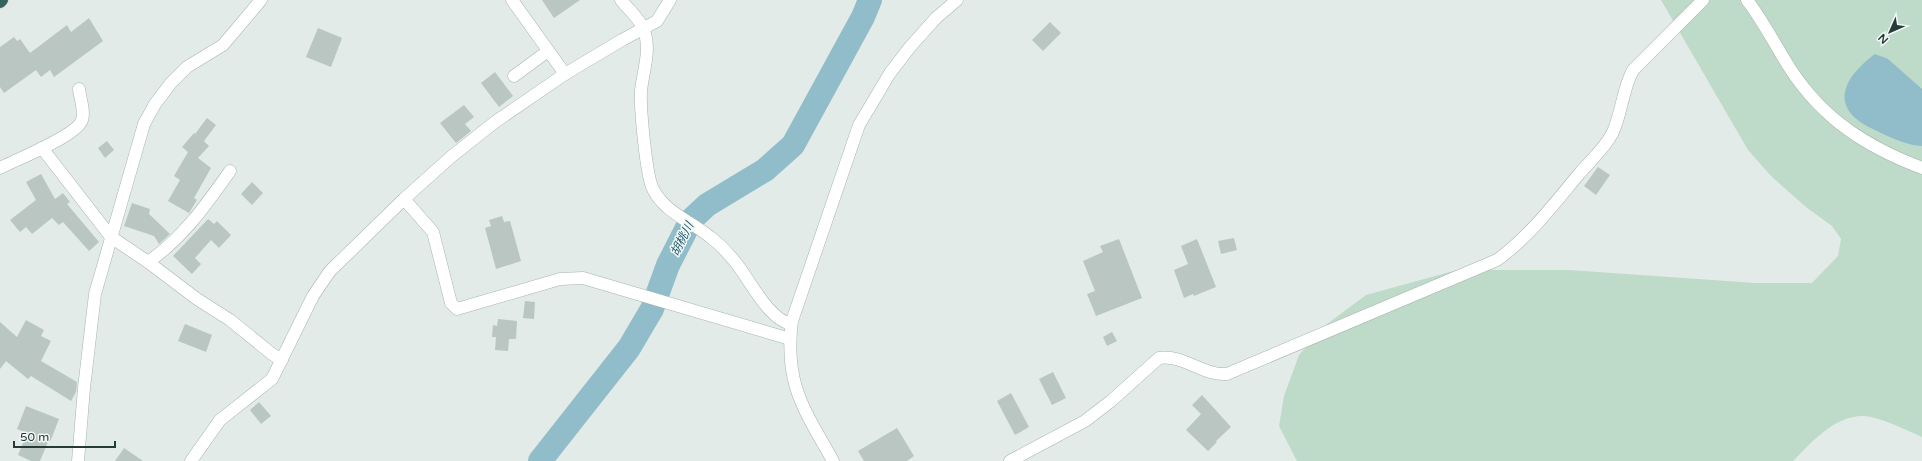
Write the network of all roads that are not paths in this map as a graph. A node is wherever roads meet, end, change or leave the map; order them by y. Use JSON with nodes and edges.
{"nodes":[{"id":1,"x":2,"y":0,"type":"edge"},
{"id":2,"x":261,"y":0,"type":"edge"},
{"id":3,"x":512,"y":0,"type":"edge"},
{"id":4,"x":621,"y":0,"type":"edge"},
{"id":5,"x":670,"y":0,"type":"edge"},
{"id":6,"x":957,"y":0,"type":"edge"},
{"id":7,"x":1703,"y":0,"type":"edge"},
{"id":8,"x":1747,"y":0,"type":"edge"},
{"id":9,"x":0,"y":2,"type":"edge"},
{"id":10,"x":643,"y":28,"type":"junction"},
{"id":11,"x":548,"y":51,"type":"junction"},
{"id":12,"x":565,"y":74,"type":"junction"},
{"id":13,"x":514,"y":76,"type":"dead end"},
{"id":14,"x":79,"y":89,"type":"dead end"},
{"id":15,"x":42,"y":148,"type":"junction"},
{"id":16,"x":0,"y":168,"type":"edge"},
{"id":17,"x":1922,"y":168,"type":"edge"},
{"id":18,"x":230,"y":171,"type":"dead end"},
{"id":19,"x":404,"y":199,"type":"junction"},
{"id":20,"x":111,"y":237,"type":"junction"},
{"id":21,"x":148,"y":262,"type":"junction"},
{"id":22,"x":791,"y":324,"type":"junction"},
{"id":23,"x":790,"y":339,"type":"junction"},
{"id":24,"x":282,"y":360,"type":"junction"},
{"id":25,"x":78,"y":461,"type":"edge"},
{"id":26,"x":191,"y":461,"type":"edge"},
{"id":27,"x":833,"y":461,"type":"edge"},
{"id":28,"x":1010,"y":461,"type":"edge"}],
"edges":[{"from":1,"to":9,"type":"highway"},
{"from":2,"to":20,"type":"street"},
{"from":3,"to":11,"type":"street"},
{"from":4,"to":10,"type":"street"},
{"from":5,"to":10,"type":"street"},
{"from":6,"to":22,"type":"street"},
{"from":7,"to":28,"type":"street"},
{"from":8,"to":17,"type":"street"},
{"from":10,"to":12,"type":"street"},
{"from":10,"to":22,"type":"street"},
{"from":11,"to":12,"type":"street"},
{"from":11,"to":13,"type":"street"},
{"from":12,"to":19,"type":"street"},
{"from":14,"to":15,"type":"street"},
{"from":15,"to":16,"type":"street"},
{"from":15,"to":20,"type":"street"},
{"from":18,"to":21,"type":"street"},
{"from":19,"to":23,"type":"street"},
{"from":19,"to":24,"type":"street"},
{"from":20,"to":21,"type":"street"},
{"from":20,"to":25,"type":"street"},
{"from":21,"to":24,"type":"street"},
{"from":22,"to":23,"type":"street"},
{"from":23,"to":27,"type":"street"},
{"from":24,"to":26,"type":"street"}]}
